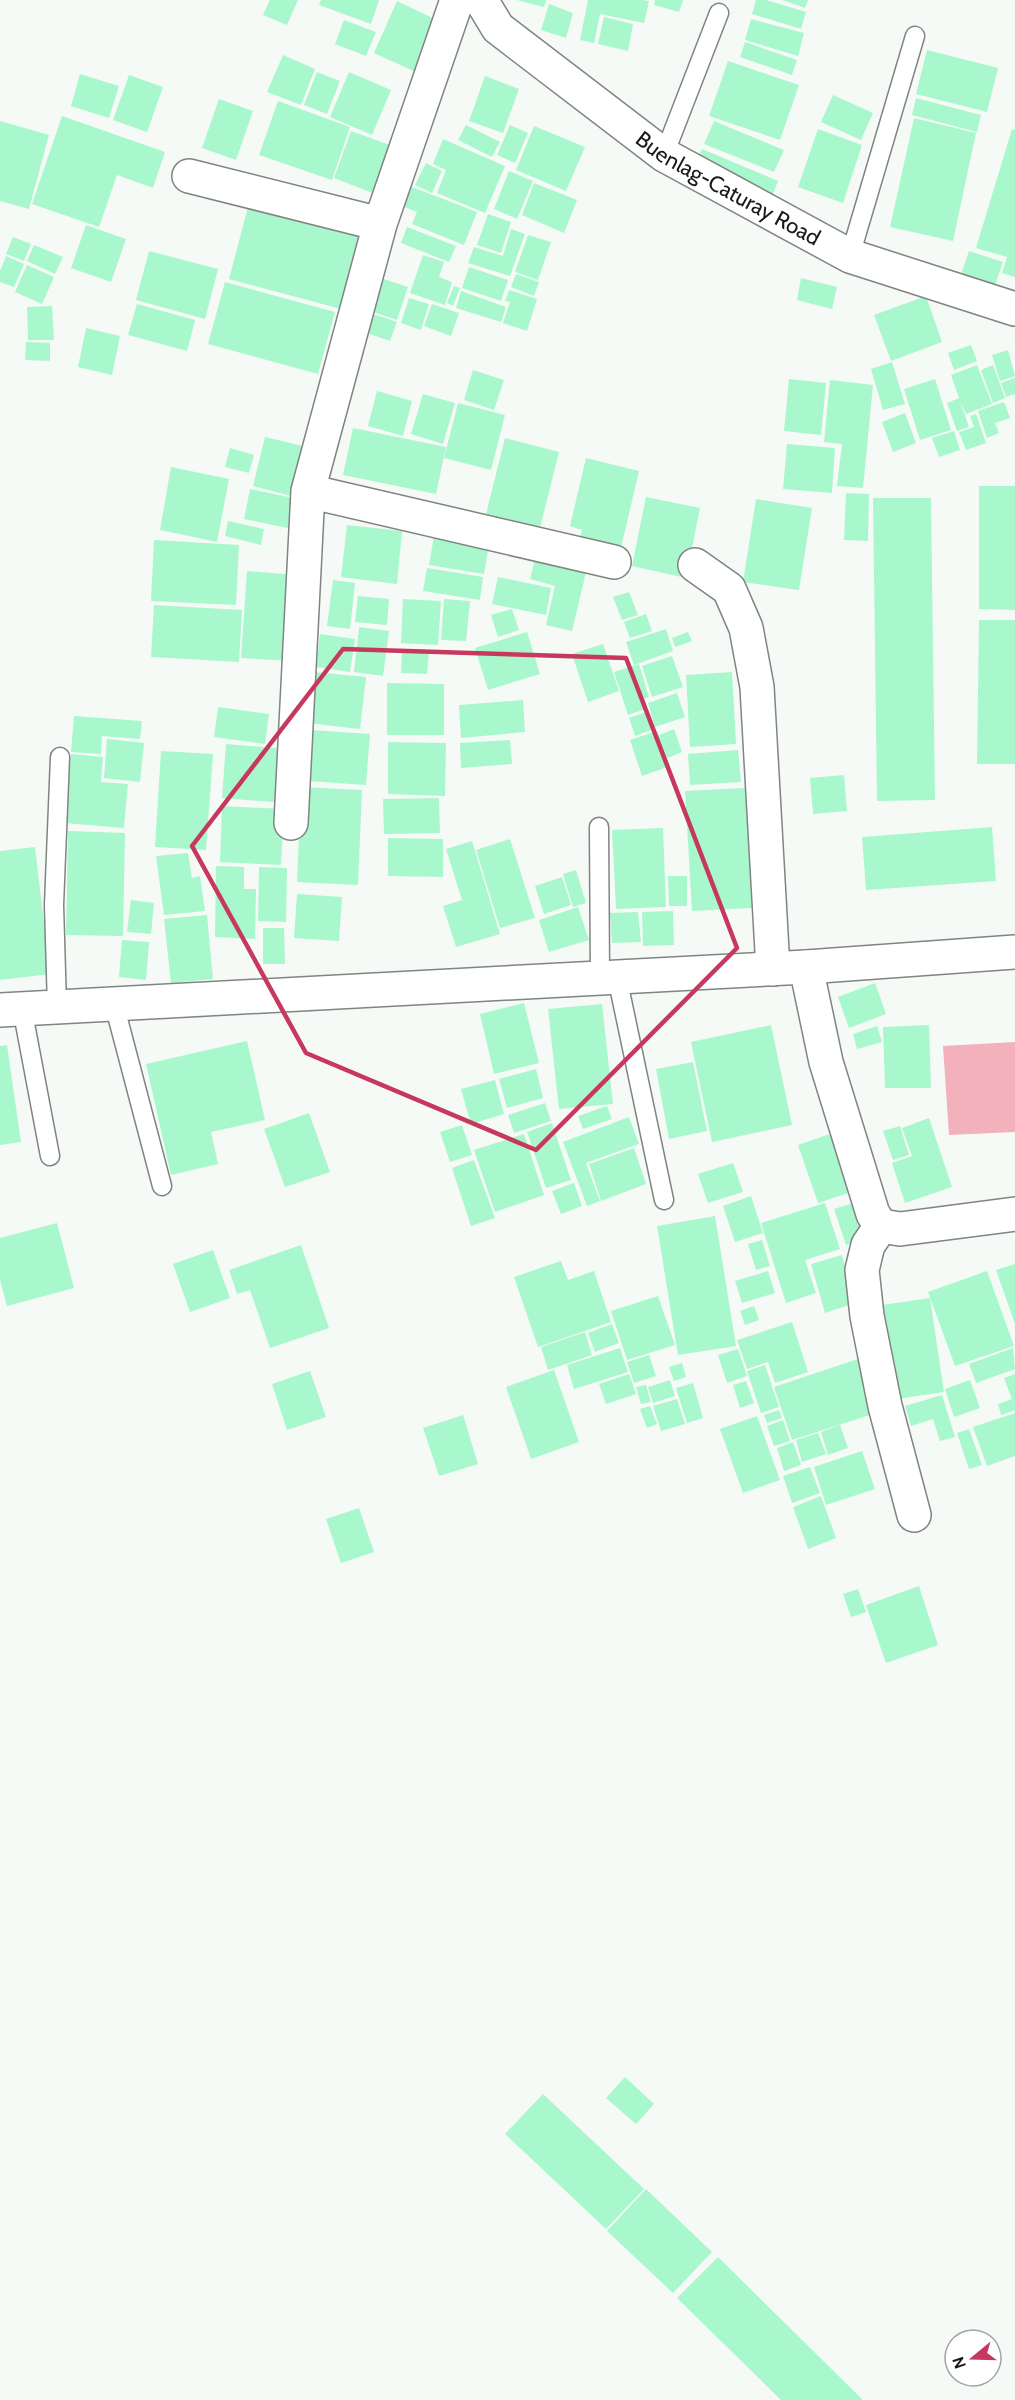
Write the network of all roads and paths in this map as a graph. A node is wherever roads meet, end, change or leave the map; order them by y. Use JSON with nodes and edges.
{"nodes":[{"id":1,"x":457,"y":0,"type":"edge"},
{"id":2,"x":482,"y":0,"type":"edge"},
{"id":3,"x":718,"y":13,"type":"dead end"},
{"id":4,"x":915,"y":36,"type":"dead end"},
{"id":5,"x":663,"y":155,"type":"junction"},
{"id":6,"x":189,"y":176,"type":"dead end"},
{"id":7,"x":380,"y":224,"type":"junction"},
{"id":8,"x":850,"y":256,"type":"junction"},
{"id":9,"x":1015,"y":309,"type":"edge"},
{"id":10,"x":308,"y":491,"type":"junction"},
{"id":11,"x":614,"y":562,"type":"dead end"},
{"id":12,"x":695,"y":565,"type":"dead end"},
{"id":13,"x":60,"y":757,"type":"dead end"},
{"id":14,"x":291,"y":823,"type":"dead end"},
{"id":15,"x":599,"y":827,"type":"dead end"},
{"id":16,"x":1015,"y":952,"type":"edge"},
{"id":17,"x":806,"y":967,"type":"junction"},
{"id":18,"x":773,"y":969,"type":"junction"},
{"id":19,"x":608,"y":978,"type":"junction"},
{"id":20,"x":114,"y":1004,"type":"junction"},
{"id":21,"x":57,"y":1007,"type":"junction"},
{"id":22,"x":11,"y":1009,"type":"edge"},
{"id":23,"x":50,"y":1156,"type":"dead end"},
{"id":24,"x":162,"y":1186,"type":"dead end"},
{"id":25,"x":664,"y":1200,"type":"dead end"},
{"id":26,"x":1015,"y":1214,"type":"edge"},
{"id":27,"x":881,"y":1226,"type":"junction"},
{"id":28,"x":914,"y":1515,"type":"dead end"}],
"edges":[{"from":1,"to":7,"type":"street"},
{"from":2,"to":5,"type":"street","name":"Buenlag-Caturay Road"},
{"from":3,"to":5,"type":"lane"},
{"from":4,"to":8,"type":"lane"},
{"from":5,"to":8,"type":"street","name":"Buenlag-Caturay Road"},
{"from":6,"to":7,"type":"street"},
{"from":7,"to":10,"type":"street"},
{"from":8,"to":9,"type":"street","name":"Buenlag-Caturay Road"},
{"from":10,"to":11,"type":"street"},
{"from":10,"to":14,"type":"street"},
{"from":12,"to":18,"type":"street"},
{"from":13,"to":21,"type":"lane"},
{"from":15,"to":19,"type":"lane"},
{"from":16,"to":17,"type":"street"},
{"from":17,"to":18,"type":"street"},
{"from":17,"to":27,"type":"street"},
{"from":18,"to":19,"type":"street"},
{"from":19,"to":20,"type":"street"},
{"from":19,"to":25,"type":"lane"},
{"from":20,"to":21,"type":"street"},
{"from":20,"to":24,"type":"lane"},
{"from":21,"to":22,"type":"street"},
{"from":22,"to":23,"type":"lane"},
{"from":26,"to":27,"type":"street"},
{"from":27,"to":28,"type":"street"}]}
